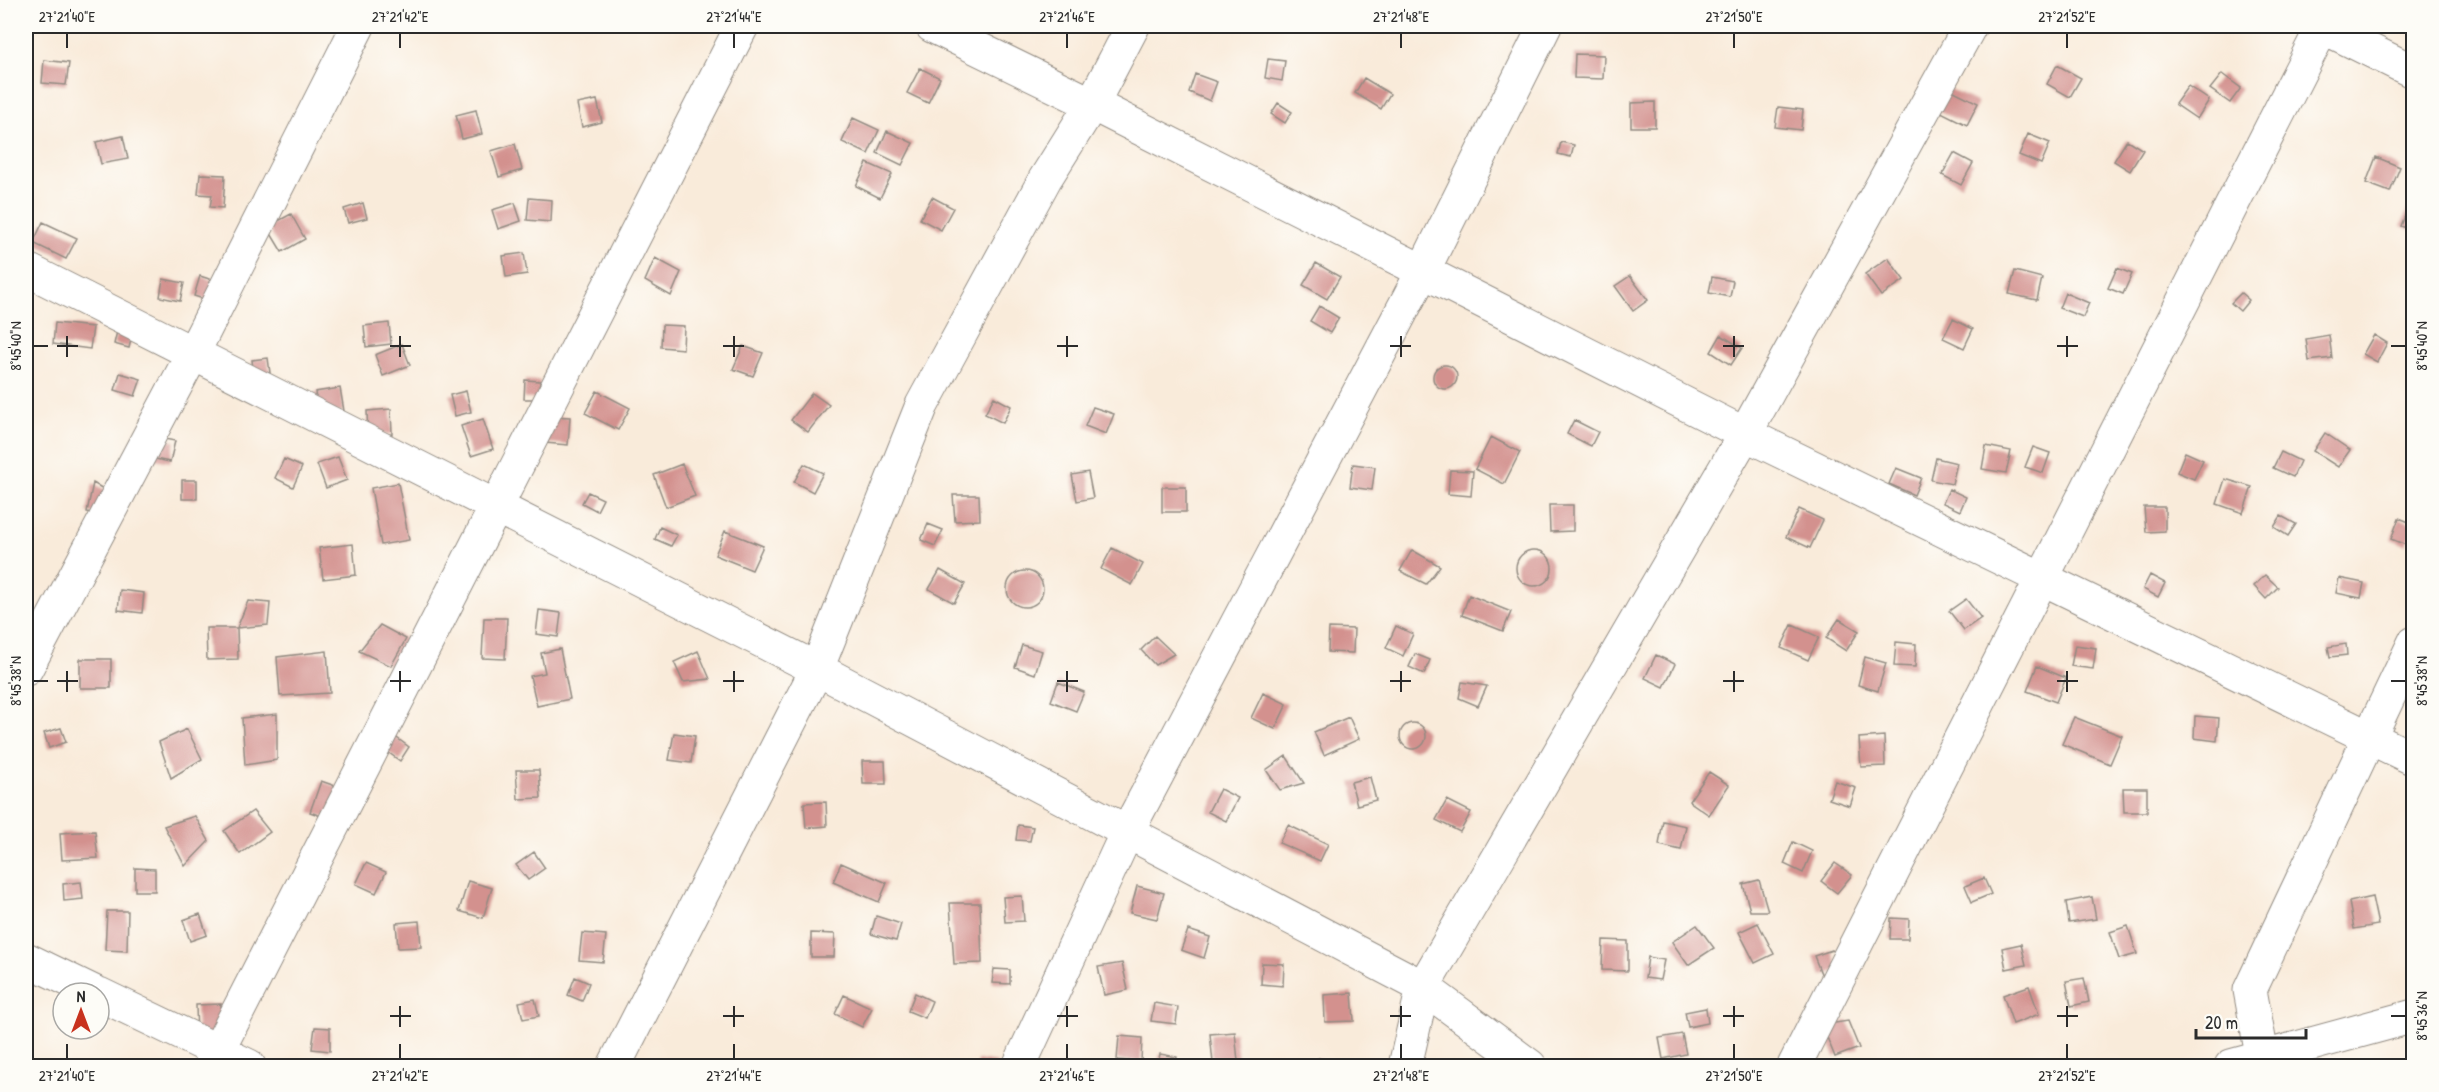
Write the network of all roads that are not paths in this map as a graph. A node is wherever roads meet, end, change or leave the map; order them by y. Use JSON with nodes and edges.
{"nodes":[{"id":1,"x":358,"y":26,"type":"edge"},
{"id":2,"x":742,"y":26,"type":"edge"},
{"id":3,"x":932,"y":26,"type":"edge"},
{"id":4,"x":1133,"y":26,"type":"edge"},
{"id":5,"x":1545,"y":26,"type":"edge"},
{"id":6,"x":1970,"y":26,"type":"edge"},
{"id":7,"x":2322,"y":26,"type":"edge"},
{"id":8,"x":2414,"y":72,"type":"edge"},
{"id":9,"x":1092,"y":104,"type":"junction"},
{"id":10,"x":26,"y":269,"type":"edge"},
{"id":11,"x":1423,"y":271,"type":"junction"},
{"id":12,"x":193,"y":353,"type":"junction"},
{"id":13,"x":1745,"y":434,"type":"junction"},
{"id":14,"x":497,"y":507,"type":"junction"},
{"id":15,"x":2042,"y":578,"type":"junction"},
{"id":16,"x":2414,"y":643,"type":"edge"},
{"id":17,"x":26,"y":669,"type":"edge"},
{"id":18,"x":817,"y":669,"type":"junction"},
{"id":19,"x":2368,"y":737,"type":"junction"},
{"id":20,"x":2414,"y":759,"type":"edge"},
{"id":21,"x":1127,"y":832,"type":"junction"},
{"id":22,"x":26,"y":959,"type":"edge"},
{"id":23,"x":71,"y":981,"type":"edge"},
{"id":24,"x":1423,"y":987,"type":"junction"},
{"id":25,"x":111,"y":1001,"type":"edge"},
{"id":26,"x":2414,"y":1016,"type":"edge"},
{"id":27,"x":214,"y":1059,"type":"edge"},
{"id":28,"x":2252,"y":1064,"type":"edge"},
{"id":29,"x":249,"y":1066,"type":"edge"},
{"id":30,"x":614,"y":1066,"type":"edge"},
{"id":31,"x":1019,"y":1066,"type":"edge"},
{"id":32,"x":1406,"y":1066,"type":"edge"},
{"id":33,"x":1530,"y":1066,"type":"edge"},
{"id":34,"x":1794,"y":1066,"type":"edge"}],
"edges":[{"from":1,"to":12,"type":"street"},
{"from":2,"to":14,"type":"street"},
{"from":3,"to":9,"type":"street"},
{"from":4,"to":9,"type":"street"},
{"from":5,"to":11,"type":"street"},
{"from":6,"to":13,"type":"street"},
{"from":7,"to":8,"type":"street"},
{"from":7,"to":15,"type":"street"},
{"from":9,"to":11,"type":"street"},
{"from":9,"to":18,"type":"street"},
{"from":10,"to":12,"type":"street"},
{"from":11,"to":13,"type":"street"},
{"from":11,"to":21,"type":"street"},
{"from":12,"to":14,"type":"street"},
{"from":12,"to":17,"type":"street"},
{"from":13,"to":15,"type":"street"},
{"from":13,"to":24,"type":"street"},
{"from":14,"to":18,"type":"street"},
{"from":14,"to":27,"type":"street"},
{"from":15,"to":19,"type":"street"},
{"from":15,"to":34,"type":"street"},
{"from":16,"to":19,"type":"street"},
{"from":18,"to":21,"type":"street"},
{"from":18,"to":30,"type":"street"},
{"from":19,"to":20,"type":"street"},
{"from":19,"to":28,"type":"street"},
{"from":21,"to":24,"type":"street"},
{"from":21,"to":31,"type":"street"},
{"from":22,"to":23,"type":"street"},
{"from":24,"to":32,"type":"street"},
{"from":24,"to":33,"type":"street"},
{"from":25,"to":27,"type":"street"},
{"from":26,"to":28,"type":"street"},
{"from":27,"to":29,"type":"street"}]}
